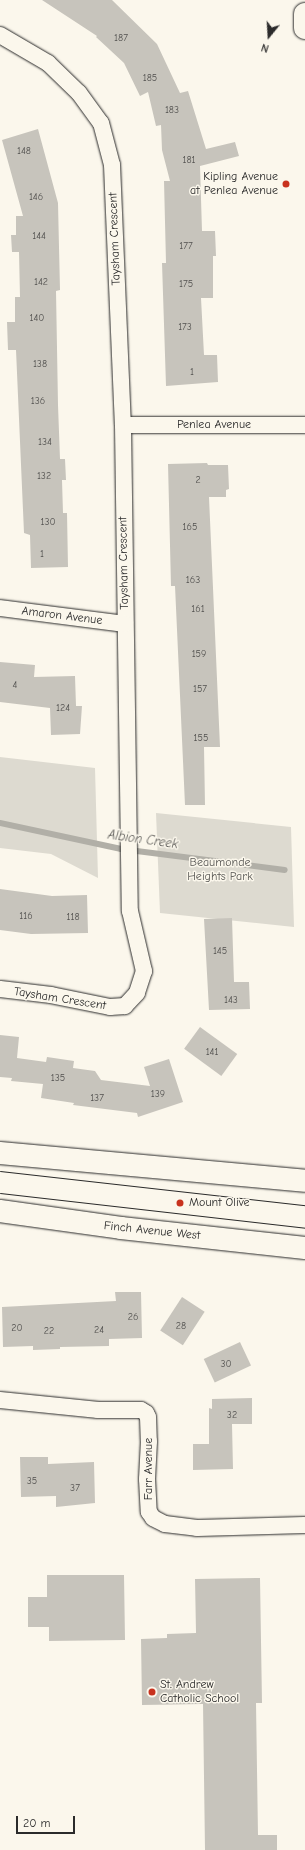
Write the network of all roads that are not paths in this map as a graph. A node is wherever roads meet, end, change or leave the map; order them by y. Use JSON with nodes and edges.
{"nodes":[{"id":1,"x":305,"y":14,"type":"edge"},
{"id":2,"x":305,"y":28,"type":"edge"},
{"id":3,"x":0,"y":35,"type":"edge"},
{"id":4,"x":123,"y":425,"type":"junction"},
{"id":5,"x":305,"y":425,"type":"edge"},
{"id":6,"x":0,"y":608,"type":"edge"},
{"id":7,"x":125,"y":624,"type":"junction"},
{"id":8,"x":0,"y":989,"type":"edge"},
{"id":9,"x":0,"y":1153,"type":"edge"},
{"id":10,"x":305,"y":1181,"type":"edge"},
{"id":11,"x":0,"y":1211,"type":"edge"},
{"id":12,"x":305,"y":1248,"type":"edge"},
{"id":13,"x":0,"y":1400,"type":"edge"},
{"id":14,"x":305,"y":1526,"type":"edge"}],
"edges":[{"from":1,"to":2,"type":"main road"},
{"from":3,"to":4,"type":"street","name":"Taysham Crescent"},
{"from":4,"to":5,"type":"street","name":"Penlea Avenue"},
{"from":4,"to":7,"type":"street","name":"Taysham Crescent"},
{"from":6,"to":7,"type":"street","name":"Amaron Avenue"},
{"from":7,"to":8,"type":"street","name":"Taysham Crescent"},
{"from":9,"to":10,"type":"main road"},
{"from":11,"to":12,"type":"main road","name":"Finch Avenue West"},
{"from":13,"to":14,"type":"street","name":"Farr Avenue"}]}
